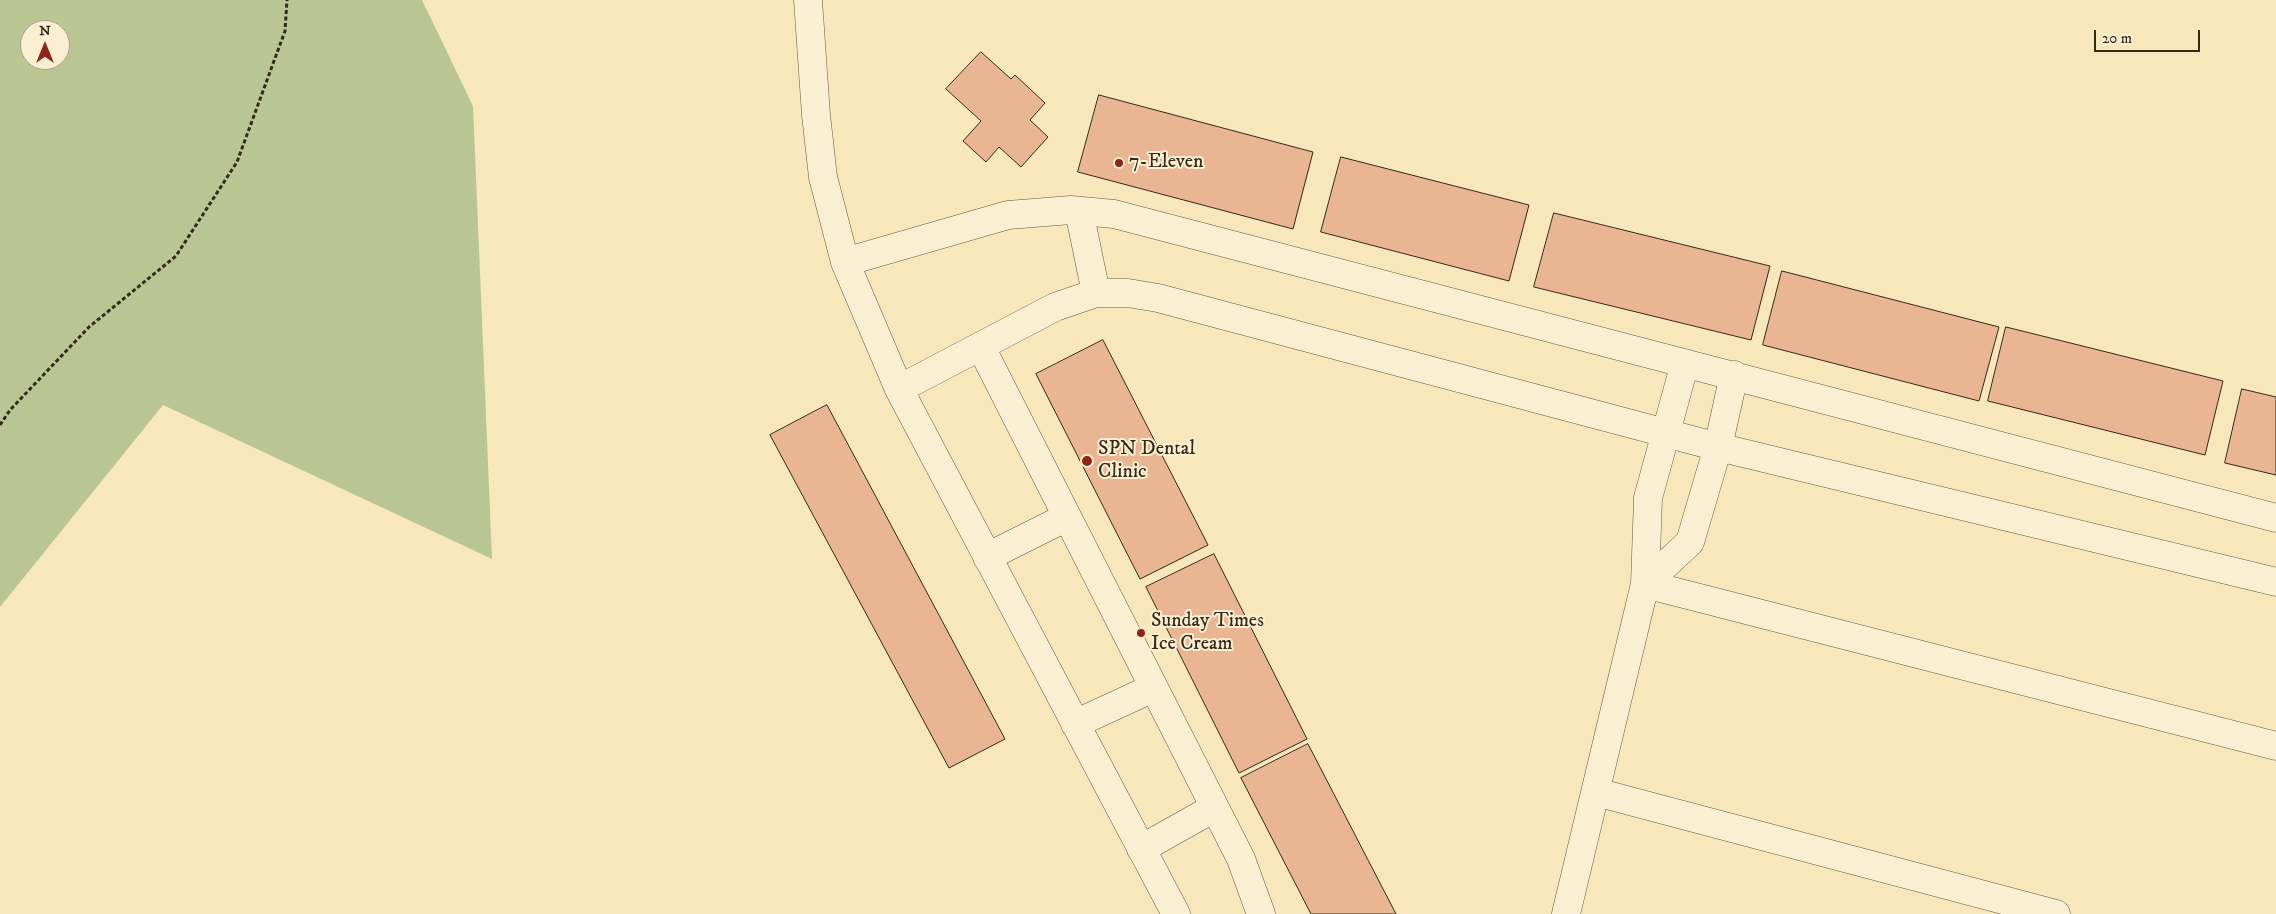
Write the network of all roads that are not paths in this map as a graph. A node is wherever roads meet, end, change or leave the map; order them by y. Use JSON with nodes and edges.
{"nodes":[{"id":1,"x":808,"y":0,"type":"edge"},
{"id":2,"x":1080,"y":211,"type":"junction"},
{"id":3,"x":845,"y":262,"type":"junction"},
{"id":4,"x":1096,"y":293,"type":"junction"},
{"id":5,"x":981,"y":347,"type":"junction"},
{"id":6,"x":1685,"y":363,"type":"junction"},
{"id":7,"x":1734,"y":375,"type":"junction"},
{"id":8,"x":899,"y":389,"type":"junction"},
{"id":9,"x":1666,"y":434,"type":"junction"},
{"id":10,"x":1718,"y":447,"type":"junction"},
{"id":11,"x":1067,"y":516,"type":"junction"},
{"id":12,"x":2276,"y":518,"type":"edge"},
{"id":13,"x":987,"y":557,"type":"junction"},
{"id":14,"x":2276,"y":582,"type":"edge"},
{"id":15,"x":1645,"y":584,"type":"junction"},
{"id":16,"x":1153,"y":688,"type":"junction"},
{"id":17,"x":1076,"y":724,"type":"junction"},
{"id":18,"x":2276,"y":746,"type":"edge"},
{"id":19,"x":1596,"y":792,"type":"junction"},
{"id":20,"x":1214,"y":808,"type":"junction"},
{"id":21,"x":1141,"y":849,"type":"junction"},
{"id":22,"x":1176,"y":914,"type":"edge"},
{"id":23,"x":1261,"y":914,"type":"edge"},
{"id":24,"x":1566,"y":914,"type":"edge"},
{"id":25,"x":2056,"y":914,"type":"edge"}],
"edges":[{"from":1,"to":3,"type":"street"},
{"from":2,"to":3,"type":"street"},
{"from":2,"to":4,"type":"street"},
{"from":2,"to":6,"type":"street"},
{"from":3,"to":8,"type":"street"},
{"from":4,"to":5,"type":"street"},
{"from":4,"to":9,"type":"street"},
{"from":5,"to":8,"type":"street"},
{"from":5,"to":11,"type":"street"},
{"from":6,"to":7,"type":"street"},
{"from":6,"to":9,"type":"street"},
{"from":7,"to":10,"type":"street"},
{"from":7,"to":12,"type":"street"},
{"from":8,"to":13,"type":"street"},
{"from":9,"to":10,"type":"street"},
{"from":9,"to":15,"type":"street"},
{"from":10,"to":14,"type":"street"},
{"from":10,"to":15,"type":"street"},
{"from":11,"to":13,"type":"street"},
{"from":11,"to":16,"type":"street"},
{"from":13,"to":17,"type":"street"},
{"from":15,"to":18,"type":"street"},
{"from":15,"to":19,"type":"street"},
{"from":16,"to":17,"type":"street"},
{"from":16,"to":20,"type":"street"},
{"from":17,"to":21,"type":"street"},
{"from":19,"to":24,"type":"street"},
{"from":19,"to":25,"type":"street"},
{"from":20,"to":21,"type":"street"},
{"from":20,"to":23,"type":"street"},
{"from":21,"to":22,"type":"street"}]}
